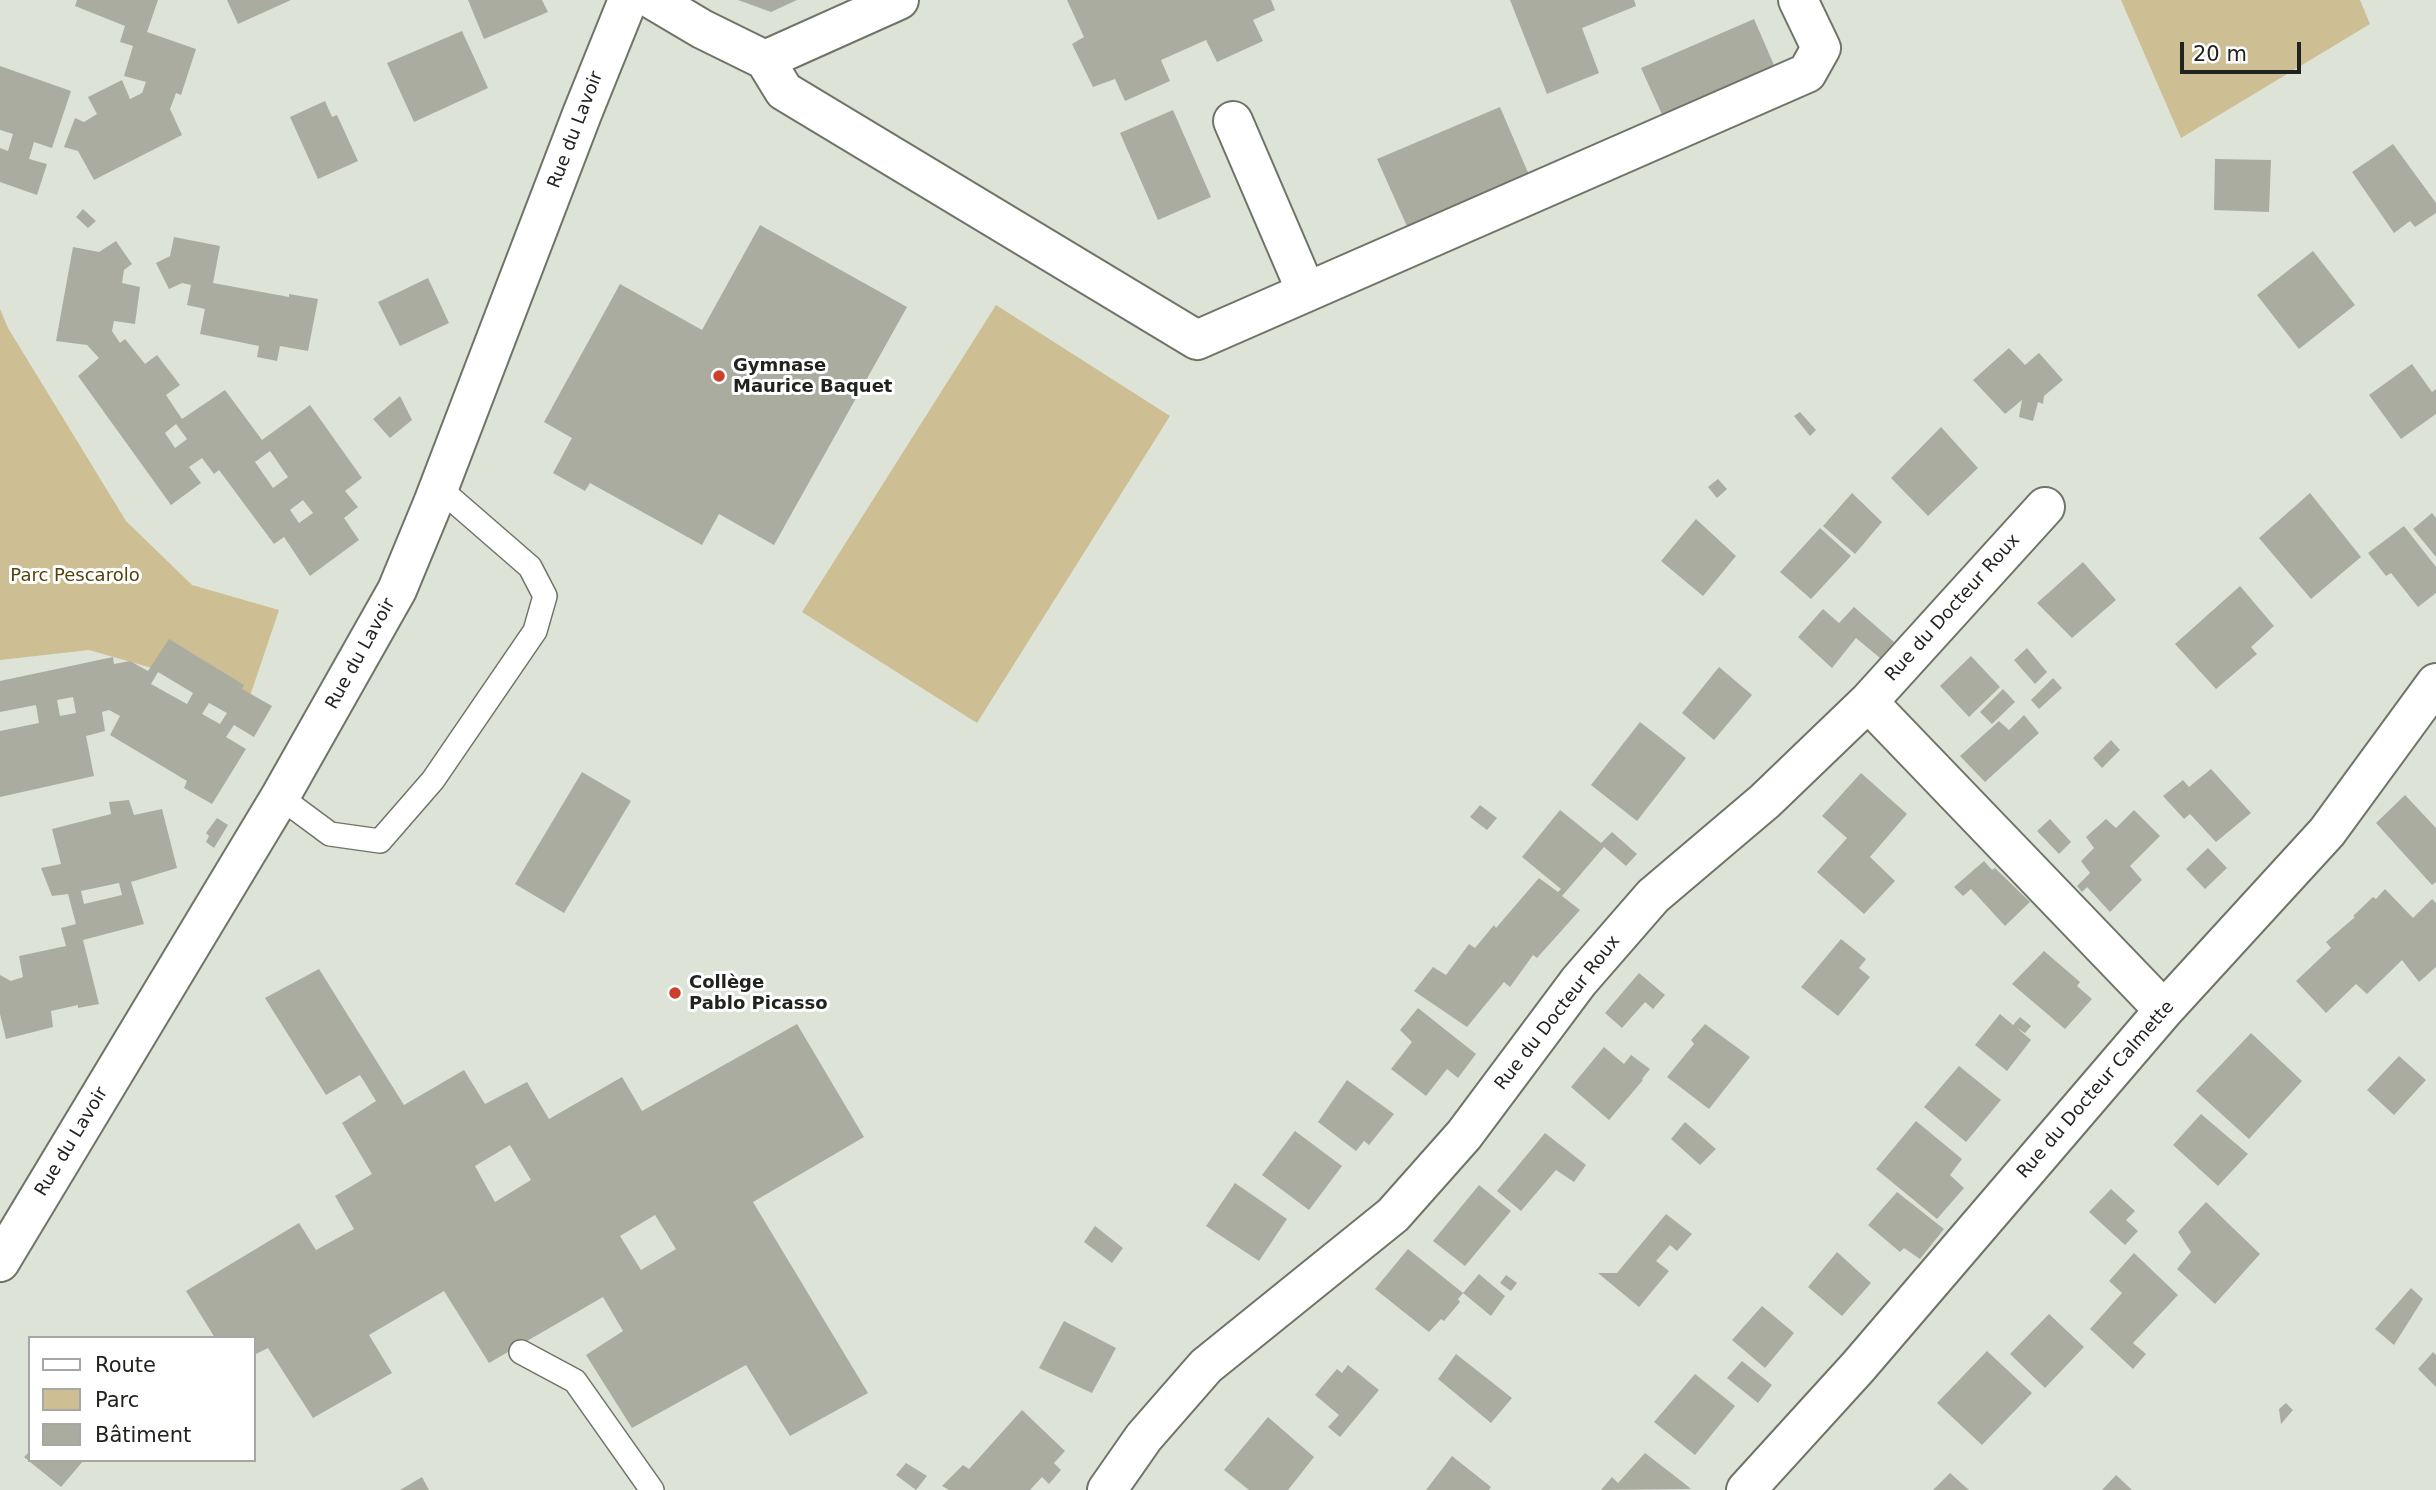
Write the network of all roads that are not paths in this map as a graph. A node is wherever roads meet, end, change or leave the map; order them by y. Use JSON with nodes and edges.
{"nodes":[{"id":1,"x":628,"y":0,"type":"edge"},
{"id":2,"x":653,"y":0,"type":"edge"},
{"id":3,"x":899,"y":0,"type":"edge"},
{"id":4,"x":1798,"y":0,"type":"edge"},
{"id":5,"x":765,"y":60,"type":"junction"},
{"id":6,"x":1233,"y":121,"type":"dead end"},
{"id":7,"x":1306,"y":290,"type":"junction"},
{"id":8,"x":439,"y":488,"type":"junction"},
{"id":9,"x":2045,"y":508,"type":"dead end"},
{"id":10,"x":2436,"y":682,"type":"edge"},
{"id":11,"x":1868,"y":702,"type":"junction"},
{"id":12,"x":280,"y":797,"type":"junction"},
{"id":13,"x":2164,"y":1010,"type":"junction"},
{"id":14,"x":0,"y":1262,"type":"edge"},
{"id":15,"x":521,"y":1352,"type":"dead end"},
{"id":16,"x":652,"y":1490,"type":"edge"},
{"id":17,"x":1107,"y":1490,"type":"edge"},
{"id":18,"x":1746,"y":1490,"type":"edge"}],
"edges":[{"from":1,"to":8,"type":"street","name":"Rue du Lavoir"},
{"from":2,"to":5,"type":"street"},
{"from":3,"to":5,"type":"street"},
{"from":4,"to":7,"type":"street"},
{"from":5,"to":7,"type":"street"},
{"from":6,"to":7,"type":"street"},
{"from":8,"to":12,"type":"street","name":"Rue du Lavoir"},
{"from":8,"to":12,"type":"lane"},
{"from":9,"to":11,"type":"street","name":"Rue du Docteur Roux"},
{"from":10,"to":13,"type":"street","name":"Rue du Docteur Calmette"},
{"from":11,"to":13,"type":"street"},
{"from":11,"to":17,"type":"street","name":"Rue du Docteur Roux"},
{"from":12,"to":14,"type":"street","name":"Rue du Lavoir"},
{"from":13,"to":18,"type":"street","name":"Rue du Docteur Calmette"},
{"from":15,"to":16,"type":"lane"}]}
